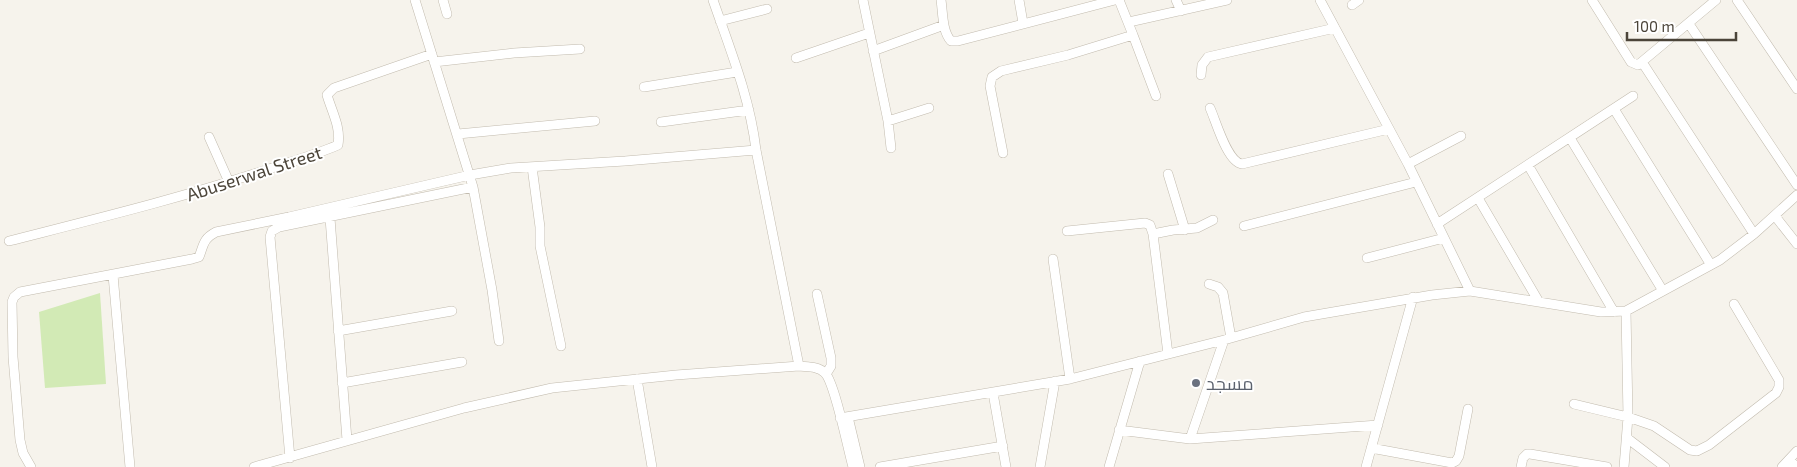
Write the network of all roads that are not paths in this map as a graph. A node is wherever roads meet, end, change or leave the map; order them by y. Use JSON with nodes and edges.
{"nodes":[{"id":1,"x":416,"y":0,"type":"edge"},
{"id":2,"x":443,"y":0,"type":"edge"},
{"id":3,"x":713,"y":0,"type":"edge"},
{"id":4,"x":863,"y":0,"type":"edge"},
{"id":5,"x":941,"y":0,"type":"edge"},
{"id":6,"x":1019,"y":0,"type":"edge"},
{"id":7,"x":1117,"y":0,"type":"edge"},
{"id":8,"x":1176,"y":0,"type":"edge"},
{"id":9,"x":1227,"y":0,"type":"edge"},
{"id":10,"x":1320,"y":0,"type":"edge"},
{"id":11,"x":1592,"y":0,"type":"edge"},
{"id":12,"x":1716,"y":0,"type":"edge"},
{"id":13,"x":1737,"y":0,"type":"edge"},
{"id":14,"x":767,"y":9,"type":"dead end"},
{"id":15,"x":1181,"y":10,"type":"junction"},
{"id":16,"x":447,"y":14,"type":"dead end"},
{"id":17,"x":720,"y":21,"type":"junction"},
{"id":18,"x":1129,"y":22,"type":"junction"},
{"id":19,"x":1023,"y":23,"type":"junction"},
{"id":20,"x":1689,"y":24,"type":"junction"},
{"id":21,"x":944,"y":25,"type":"junction"},
{"id":22,"x":1335,"y":28,"type":"junction"},
{"id":23,"x":869,"y":33,"type":"junction"},
{"id":24,"x":1134,"y":35,"type":"junction"},
{"id":25,"x":580,"y":49,"type":"dead end"},
{"id":26,"x":873,"y":51,"type":"junction"},
{"id":27,"x":433,"y":58,"type":"junction"},
{"id":28,"x":796,"y":58,"type":"dead end"},
{"id":29,"x":1642,"y":62,"type":"junction"},
{"id":30,"x":738,"y":72,"type":"junction"},
{"id":31,"x":1201,"y":75,"type":"dead end"},
{"id":32,"x":644,"y":87,"type":"dead end"},
{"id":33,"x":1797,"y":89,"type":"edge"},
{"id":34,"x":1156,"y":96,"type":"dead end"},
{"id":35,"x":1633,"y":96,"type":"dead end"},
{"id":36,"x":929,"y":108,"type":"dead end"},
{"id":37,"x":1210,"y":108,"type":"dead end"},
{"id":38,"x":1614,"y":109,"type":"junction"},
{"id":39,"x":749,"y":110,"type":"junction"},
{"id":40,"x":888,"y":120,"type":"junction"},
{"id":41,"x":595,"y":121,"type":"dead end"},
{"id":42,"x":661,"y":122,"type":"dead end"},
{"id":43,"x":1389,"y":129,"type":"junction"},
{"id":44,"x":458,"y":134,"type":"junction"},
{"id":45,"x":1461,"y":136,"type":"dead end"},
{"id":46,"x":209,"y":137,"type":"dead end"},
{"id":47,"x":1570,"y":138,"type":"junction"},
{"id":48,"x":891,"y":148,"type":"dead end"},
{"id":49,"x":756,"y":150,"type":"junction"},
{"id":50,"x":1003,"y":152,"type":"dead end"},
{"id":51,"x":1408,"y":164,"type":"junction"},
{"id":52,"x":1528,"y":165,"type":"junction"},
{"id":53,"x":532,"y":167,"type":"junction"},
{"id":54,"x":1168,"y":174,"type":"dead end"},
{"id":55,"x":470,"y":175,"type":"junction"},
{"id":56,"x":229,"y":182,"type":"junction"},
{"id":57,"x":1416,"y":182,"type":"junction"},
{"id":58,"x":1797,"y":185,"type":"edge"},
{"id":59,"x":473,"y":187,"type":"junction"},
{"id":60,"x":1797,"y":195,"type":"edge"},
{"id":61,"x":1478,"y":198,"type":"junction"},
{"id":62,"x":1774,"y":216,"type":"junction"},
{"id":63,"x":330,"y":218,"type":"junction"},
{"id":64,"x":1213,"y":220,"type":"dead end"},
{"id":65,"x":1437,"y":224,"type":"junction"},
{"id":66,"x":1244,"y":226,"type":"dead end"},
{"id":67,"x":1186,"y":230,"type":"junction"},
{"id":68,"x":1067,"y":231,"type":"dead end"},
{"id":69,"x":1153,"y":234,"type":"junction"},
{"id":70,"x":1754,"y":234,"type":"junction"},
{"id":71,"x":1444,"y":238,"type":"junction"},
{"id":72,"x":9,"y":242,"type":"dead end"},
{"id":73,"x":1797,"y":244,"type":"edge"},
{"id":74,"x":1368,"y":258,"type":"dead end"},
{"id":75,"x":1053,"y":259,"type":"dead end"},
{"id":76,"x":1711,"y":265,"type":"junction"},
{"id":77,"x":113,"y":275,"type":"junction"},
{"id":78,"x":1209,"y":284,"type":"dead end"},
{"id":79,"x":1663,"y":290,"type":"junction"},
{"id":80,"x":1470,"y":291,"type":"junction"},
{"id":81,"x":817,"y":294,"type":"dead end"},
{"id":82,"x":1413,"y":297,"type":"junction"},
{"id":83,"x":1538,"y":302,"type":"junction"},
{"id":84,"x":1734,"y":304,"type":"dead end"},
{"id":85,"x":452,"y":311,"type":"dead end"},
{"id":86,"x":1626,"y":311,"type":"junction"},
{"id":87,"x":1614,"y":312,"type":"junction"},
{"id":88,"x":338,"y":331,"type":"junction"},
{"id":89,"x":1227,"y":339,"type":"junction"},
{"id":90,"x":499,"y":341,"type":"dead end"},
{"id":91,"x":561,"y":346,"type":"dead end"},
{"id":92,"x":1168,"y":354,"type":"junction"},
{"id":93,"x":1140,"y":361,"type":"junction"},
{"id":94,"x":462,"y":362,"type":"dead end"},
{"id":95,"x":799,"y":366,"type":"junction"},
{"id":96,"x":826,"y":374,"type":"junction"},
{"id":97,"x":637,"y":379,"type":"junction"},
{"id":98,"x":1070,"y":379,"type":"junction"},
{"id":99,"x":1055,"y":382,"type":"junction"},
{"id":100,"x":342,"y":383,"type":"junction"},
{"id":101,"x":994,"y":393,"type":"junction"},
{"id":102,"x":1574,"y":404,"type":"dead end"},
{"id":103,"x":1468,"y":409,"type":"dead end"},
{"id":104,"x":844,"y":417,"type":"junction"},
{"id":105,"x":1628,"y":417,"type":"junction"},
{"id":106,"x":1378,"y":425,"type":"junction"},
{"id":107,"x":1119,"y":430,"type":"junction"},
{"id":108,"x":1627,"y":438,"type":"junction"},
{"id":109,"x":1190,"y":439,"type":"junction"},
{"id":110,"x":347,"y":440,"type":"junction"},
{"id":111,"x":1003,"y":446,"type":"junction"},
{"id":112,"x":1371,"y":448,"type":"junction"},
{"id":113,"x":1797,"y":451,"type":"edge"},
{"id":114,"x":290,"y":458,"type":"junction"},
{"id":115,"x":1785,"y":464,"type":"edge"},
{"id":116,"x":31,"y":467,"type":"edge"},
{"id":117,"x":130,"y":467,"type":"edge"},
{"id":118,"x":254,"y":467,"type":"edge"},
{"id":119,"x":652,"y":467,"type":"edge"},
{"id":120,"x":853,"y":467,"type":"edge"},
{"id":121,"x":860,"y":467,"type":"edge"},
{"id":122,"x":880,"y":467,"type":"edge"},
{"id":123,"x":1006,"y":467,"type":"edge"},
{"id":124,"x":1040,"y":467,"type":"edge"},
{"id":125,"x":1109,"y":467,"type":"edge"},
{"id":126,"x":1366,"y":467,"type":"edge"},
{"id":127,"x":1521,"y":467,"type":"edge"},
{"id":128,"x":1607,"y":467,"type":"edge"},
{"id":129,"x":1624,"y":467,"type":"edge"},
{"id":130,"x":1665,"y":467,"type":"edge"},
{"id":131,"x":1797,"y":467,"type":"edge"}],
"edges":[{"from":1,"to":27,"type":"street"},
{"from":2,"to":16,"type":"street"},
{"from":3,"to":17,"type":"street"},
{"from":4,"to":23,"type":"street"},
{"from":5,"to":21,"type":"street"},
{"from":6,"to":19,"type":"street"},
{"from":7,"to":18,"type":"street"},
{"from":7,"to":19,"type":"street"},
{"from":8,"to":15,"type":"street"},
{"from":9,"to":15,"type":"street"},
{"from":10,"to":22,"type":"street"},
{"from":11,"to":29,"type":"street"},
{"from":12,"to":20,"type":"street"},
{"from":13,"to":33,"type":"street"},
{"from":14,"to":17,"type":"street"},
{"from":15,"to":18,"type":"street"},
{"from":17,"to":30,"type":"street"},
{"from":18,"to":24,"type":"street"},
{"from":19,"to":21,"type":"street"},
{"from":20,"to":29,"type":"street"},
{"from":20,"to":58,"type":"street"},
{"from":21,"to":26,"type":"street"},
{"from":22,"to":31,"type":"street"},
{"from":22,"to":43,"type":"street"},
{"from":23,"to":26,"type":"street"},
{"from":23,"to":28,"type":"street"},
{"from":24,"to":34,"type":"street"},
{"from":24,"to":50,"type":"street"},
{"from":25,"to":27,"type":"street"},
{"from":26,"to":40,"type":"street"},
{"from":27,"to":44,"type":"street"},
{"from":27,"to":56,"type":"street","name":"Abuserwal Street"},
{"from":29,"to":70,"type":"street"},
{"from":30,"to":32,"type":"street"},
{"from":30,"to":39,"type":"street"},
{"from":35,"to":38,"type":"street"},
{"from":36,"to":40,"type":"street"},
{"from":37,"to":43,"type":"street"},
{"from":38,"to":47,"type":"street"},
{"from":38,"to":76,"type":"street"},
{"from":39,"to":42,"type":"street"},
{"from":39,"to":49,"type":"street"},
{"from":40,"to":48,"type":"street"},
{"from":41,"to":44,"type":"street"},
{"from":43,"to":51,"type":"street"},
{"from":44,"to":55,"type":"street"},
{"from":45,"to":51,"type":"street"},
{"from":46,"to":56,"type":"street"},
{"from":47,"to":52,"type":"street"},
{"from":47,"to":79,"type":"street"},
{"from":49,"to":53,"type":"street"},
{"from":49,"to":95,"type":"street"},
{"from":51,"to":57,"type":"street"},
{"from":52,"to":61,"type":"street"},
{"from":52,"to":87,"type":"street"},
{"from":53,"to":55,"type":"street"},
{"from":53,"to":91,"type":"street"},
{"from":54,"to":67,"type":"street"},
{"from":55,"to":59,"type":"street"},
{"from":55,"to":77,"type":"street"},
{"from":56,"to":72,"type":"street","name":"Abuserwal Street"},
{"from":57,"to":65,"type":"street"},
{"from":57,"to":66,"type":"street"},
{"from":59,"to":63,"type":"street"},
{"from":59,"to":90,"type":"street"},
{"from":60,"to":62,"type":"street"},
{"from":61,"to":65,"type":"street"},
{"from":61,"to":83,"type":"street"},
{"from":62,"to":70,"type":"street"},
{"from":62,"to":73,"type":"street"},
{"from":63,"to":88,"type":"street"},
{"from":63,"to":114,"type":"street"},
{"from":64,"to":67,"type":"street"},
{"from":65,"to":71,"type":"street"},
{"from":67,"to":69,"type":"street"},
{"from":68,"to":69,"type":"street"},
{"from":69,"to":92,"type":"street"},
{"from":70,"to":76,"type":"street"},
{"from":71,"to":74,"type":"street"},
{"from":71,"to":80,"type":"street"},
{"from":75,"to":98,"type":"street"},
{"from":76,"to":79,"type":"street"},
{"from":77,"to":116,"type":"street"},
{"from":77,"to":117,"type":"street"},
{"from":78,"to":89,"type":"street"},
{"from":79,"to":86,"type":"street"},
{"from":80,"to":82,"type":"street"},
{"from":80,"to":83,"type":"street"},
{"from":81,"to":96,"type":"street"},
{"from":82,"to":89,"type":"street"},
{"from":82,"to":106,"type":"street"},
{"from":83,"to":87,"type":"street"},
{"from":84,"to":105,"type":"street"},
{"from":85,"to":88,"type":"street"},
{"from":86,"to":87,"type":"street"},
{"from":86,"to":105,"type":"street"},
{"from":88,"to":100,"type":"street"},
{"from":89,"to":92,"type":"street"},
{"from":89,"to":109,"type":"street"},
{"from":92,"to":93,"type":"street"},
{"from":93,"to":98,"type":"street"},
{"from":93,"to":107,"type":"street"},
{"from":94,"to":100,"type":"street"},
{"from":95,"to":96,"type":"street"},
{"from":95,"to":97,"type":"street"},
{"from":96,"to":104,"type":"street"},
{"from":97,"to":110,"type":"street"},
{"from":97,"to":119,"type":"street"},
{"from":98,"to":99,"type":"street"},
{"from":99,"to":101,"type":"street"},
{"from":99,"to":124,"type":"street"},
{"from":100,"to":110,"type":"street"},
{"from":101,"to":104,"type":"street"},
{"from":101,"to":111,"type":"street"},
{"from":102,"to":105,"type":"street"},
{"from":103,"to":112,"type":"street"},
{"from":104,"to":120,"type":"street"},
{"from":104,"to":121,"type":"street"},
{"from":105,"to":108,"type":"street"},
{"from":106,"to":109,"type":"street"},
{"from":106,"to":112,"type":"street"},
{"from":107,"to":109,"type":"street"},
{"from":107,"to":125,"type":"street"},
{"from":108,"to":129,"type":"street"},
{"from":108,"to":130,"type":"street"},
{"from":110,"to":114,"type":"street"},
{"from":111,"to":122,"type":"street"},
{"from":111,"to":123,"type":"street"},
{"from":112,"to":126,"type":"street"},
{"from":113,"to":115,"type":"street"},
{"from":114,"to":118,"type":"street"},
{"from":115,"to":131,"type":"street"},
{"from":127,"to":128,"type":"street"}]}
